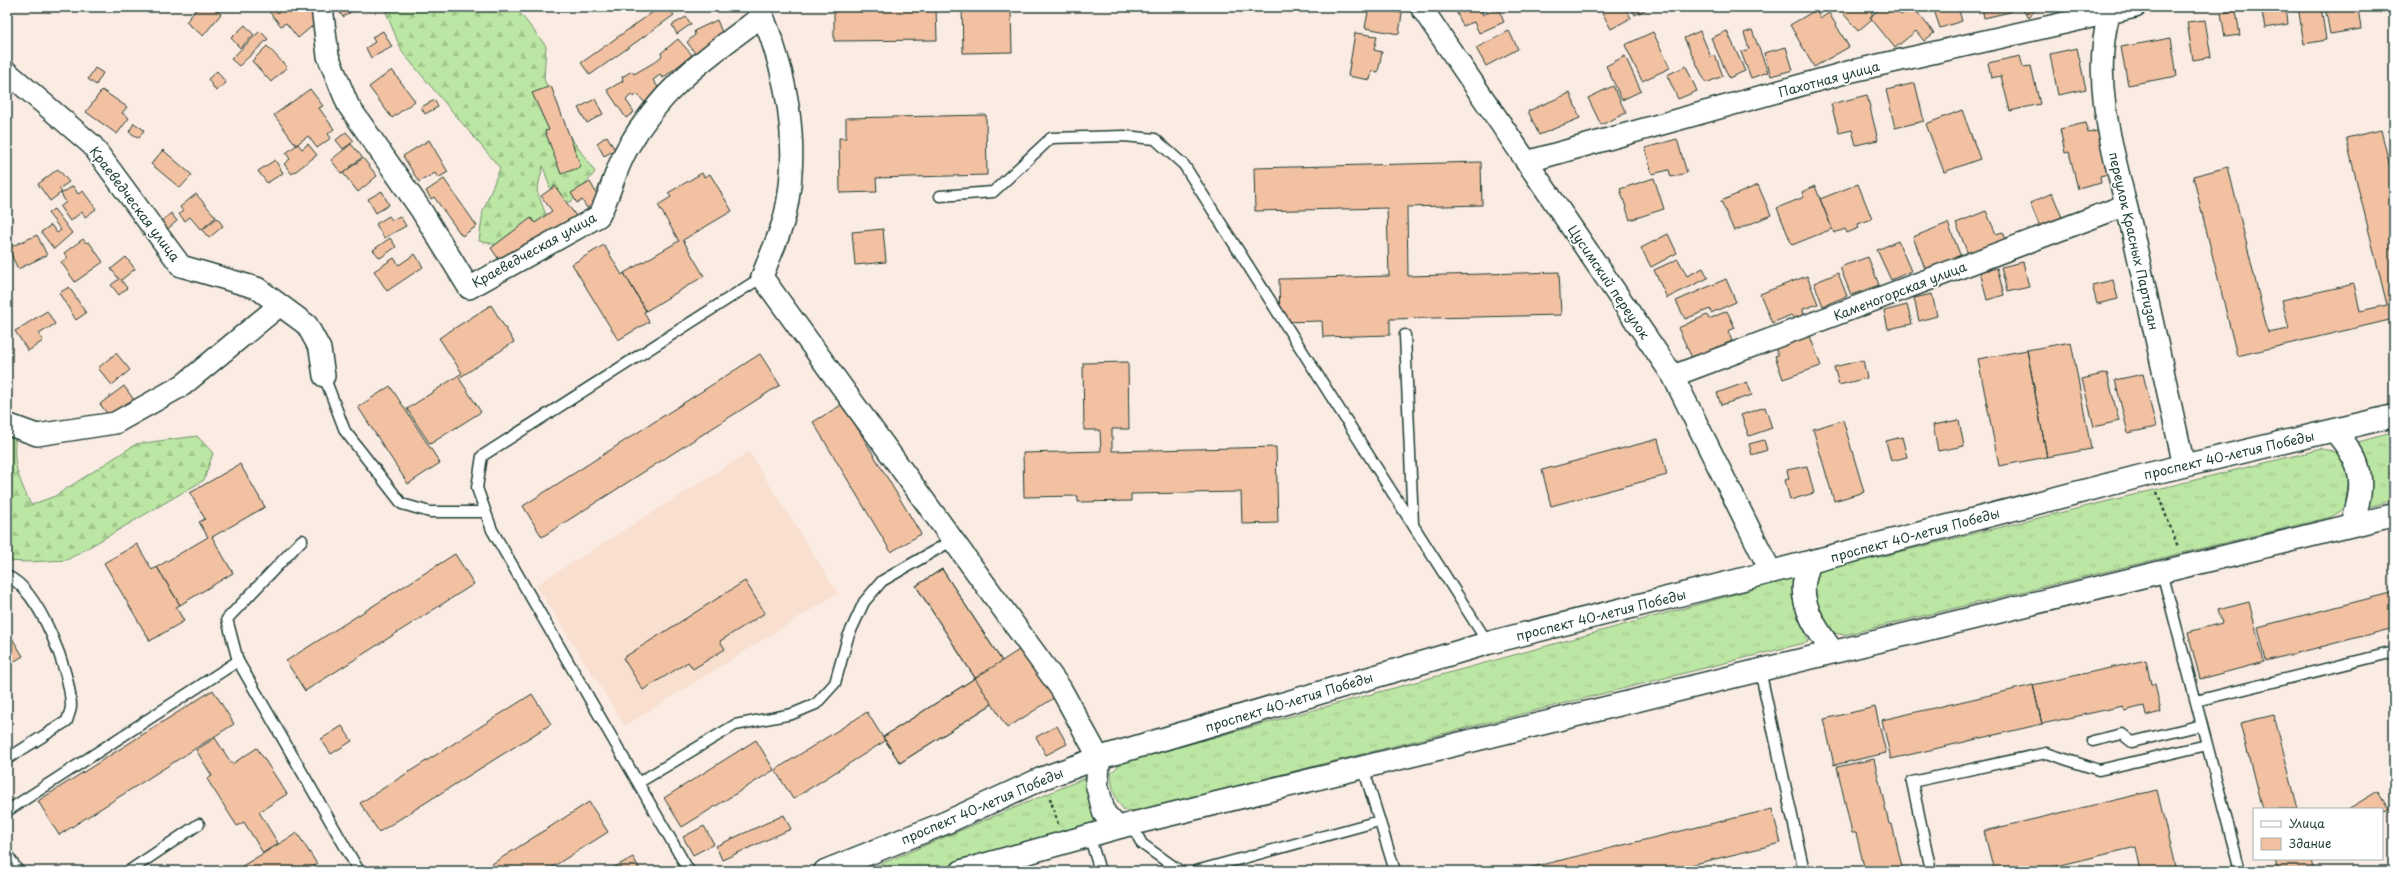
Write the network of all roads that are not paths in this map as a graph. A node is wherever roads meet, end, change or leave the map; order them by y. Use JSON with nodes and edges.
{"nodes":[{"id":1,"x":322,"y":7,"type":"edge"},
{"id":2,"x":1421,"y":7,"type":"edge"},
{"id":3,"x":2135,"y":7,"type":"edge"},
{"id":4,"x":760,"y":11,"type":"edge"},
{"id":5,"x":2109,"y":14,"type":"junction"},
{"id":6,"x":7,"y":72,"type":"edge"},
{"id":7,"x":1526,"y":162,"type":"junction"},
{"id":8,"x":940,"y":196,"type":"dead end"},
{"id":9,"x":2126,"y":205,"type":"junction"},
{"id":10,"x":762,"y":278,"type":"junction"},
{"id":11,"x":280,"y":305,"type":"junction"},
{"id":12,"x":1405,"y":335,"type":"dead end"},
{"id":13,"x":324,"y":376,"type":"joint"},
{"id":14,"x":1673,"y":376,"type":"junction"},
{"id":15,"x":2394,"y":416,"type":"edge"},
{"id":16,"x":7,"y":424,"type":"edge"},
{"id":17,"x":2334,"y":430,"type":"junction"},
{"id":18,"x":2184,"y":466,"type":"junction"},
{"id":19,"x":485,"y":512,"type":"junction"},
{"id":20,"x":2394,"y":515,"type":"edge"},
{"id":21,"x":1413,"y":524,"type":"junction"},
{"id":22,"x":2352,"y":525,"type":"junction"},
{"id":23,"x":302,"y":540,"type":"dead end"},
{"id":24,"x":953,"y":540,"type":"junction"},
{"id":25,"x":1810,"y":562,"type":"junction"},
{"id":26,"x":1771,"y":572,"type":"junction"},
{"id":27,"x":2162,"y":572,"type":"junction"},
{"id":28,"x":7,"y":576,"type":"edge"},
{"id":29,"x":1488,"y":643,"type":"junction"},
{"id":30,"x":1833,"y":652,"type":"junction"},
{"id":31,"x":2394,"y":652,"type":"edge"},
{"id":32,"x":238,"y":661,"type":"junction"},
{"id":33,"x":1760,"y":670,"type":"junction"},
{"id":34,"x":2196,"y":701,"type":"junction"},
{"id":35,"x":2202,"y":725,"type":"junction"},
{"id":36,"x":2092,"y":741,"type":"dead end"},
{"id":37,"x":2207,"y":745,"type":"junction"},
{"id":38,"x":1099,"y":758,"type":"junction"},
{"id":39,"x":7,"y":759,"type":"edge"},
{"id":40,"x":1363,"y":767,"type":"junction"},
{"id":41,"x":638,"y":783,"type":"junction"},
{"id":42,"x":7,"y":811,"type":"edge"},
{"id":43,"x":1379,"y":821,"type":"junction"},
{"id":44,"x":199,"y":824,"type":"dead end"},
{"id":45,"x":1124,"y":826,"type":"junction"},
{"id":46,"x":1089,"y":835,"type":"junction"},
{"id":47,"x":7,"y":854,"type":"edge"},
{"id":48,"x":18,"y":871,"type":"edge"},
{"id":49,"x":129,"y":871,"type":"edge"},
{"id":50,"x":359,"y":871,"type":"edge"},
{"id":51,"x":689,"y":871,"type":"edge"},
{"id":52,"x":826,"y":871,"type":"edge"},
{"id":53,"x":962,"y":871,"type":"edge"},
{"id":54,"x":1100,"y":871,"type":"edge"},
{"id":55,"x":1180,"y":871,"type":"edge"},
{"id":56,"x":1196,"y":871,"type":"edge"},
{"id":57,"x":1395,"y":871,"type":"edge"},
{"id":58,"x":1804,"y":871,"type":"edge"},
{"id":59,"x":1931,"y":871,"type":"edge"},
{"id":60,"x":2240,"y":871,"type":"edge"}],
"edges":[{"from":1,"to":4,"type":"street","name":"Краеведческая улица"},
{"from":2,"to":7,"type":"street","name":"Цусимский переулок"},
{"from":3,"to":5,"type":"street","name":"Пахотная улица"},
{"from":4,"to":10,"type":"street"},
{"from":5,"to":7,"type":"street","name":"Пахотная улица"},
{"from":5,"to":9,"type":"street","name":"переулок Красных Партизан"},
{"from":6,"to":11,"type":"street","name":"Краеведческая улица"},
{"from":7,"to":14,"type":"street","name":"Цусимский переулок"},
{"from":8,"to":21,"type":"lane"},
{"from":9,"to":14,"type":"street","name":"Каменогорская улица"},
{"from":9,"to":18,"type":"street","name":"переулок Красных Партизан"},
{"from":10,"to":19,"type":"lane"},
{"from":10,"to":24,"type":"street"},
{"from":11,"to":13,"type":"street","name":"Краеведческая улица"},
{"from":11,"to":16,"type":"street"},
{"from":12,"to":21,"type":"lane"},
{"from":13,"to":19,"type":"lane"},
{"from":14,"to":26,"type":"street","name":"Цусимский переулок"},
{"from":15,"to":17,"type":"main road","name":"проспект 40-летия Победы"},
{"from":17,"to":18,"type":"main road","name":"проспект 40-летия Победы"},
{"from":17,"to":22,"type":"main road"},
{"from":18,"to":25,"type":"main road","name":"проспект 40-летия Победы"},
{"from":19,"to":41,"type":"lane"},
{"from":20,"to":22,"type":"main road"},
{"from":21,"to":29,"type":"lane"},
{"from":22,"to":27,"type":"main road"},
{"from":23,"to":32,"type":"lane"},
{"from":24,"to":38,"type":"street"},
{"from":24,"to":41,"type":"lane"},
{"from":25,"to":26,"type":"main road","name":"проспект 40-летия Победы"},
{"from":25,"to":30,"type":"main road"},
{"from":26,"to":29,"type":"main road","name":"проспект 40-летия Победы"},
{"from":27,"to":30,"type":"main road"},
{"from":27,"to":34,"type":"lane"},
{"from":28,"to":39,"type":"lane"},
{"from":29,"to":38,"type":"main road","name":"проспект 40-летия Победы"},
{"from":30,"to":33,"type":"main road"},
{"from":31,"to":34,"type":"lane"},
{"from":32,"to":42,"type":"lane"},
{"from":32,"to":50,"type":"lane"},
{"from":33,"to":40,"type":"main road"},
{"from":33,"to":58,"type":"lane"},
{"from":34,"to":35,"type":"lane"},
{"from":35,"to":36,"type":"lane"},
{"from":35,"to":37,"type":"lane"},
{"from":37,"to":59,"type":"lane"},
{"from":37,"to":60,"type":"lane"},
{"from":38,"to":45,"type":"main road"},
{"from":38,"to":52,"type":"main road","name":"проспект 40-летия Победы"},
{"from":40,"to":43,"type":"lane"},
{"from":40,"to":45,"type":"main road"},
{"from":41,"to":51,"type":"lane"},
{"from":43,"to":56,"type":"lane"},
{"from":43,"to":57,"type":"lane"},
{"from":44,"to":49,"type":"lane"},
{"from":45,"to":46,"type":"main road"},
{"from":45,"to":55,"type":"lane"},
{"from":46,"to":53,"type":"main road"},
{"from":46,"to":54,"type":"lane"},
{"from":47,"to":48,"type":"lane"}]}
